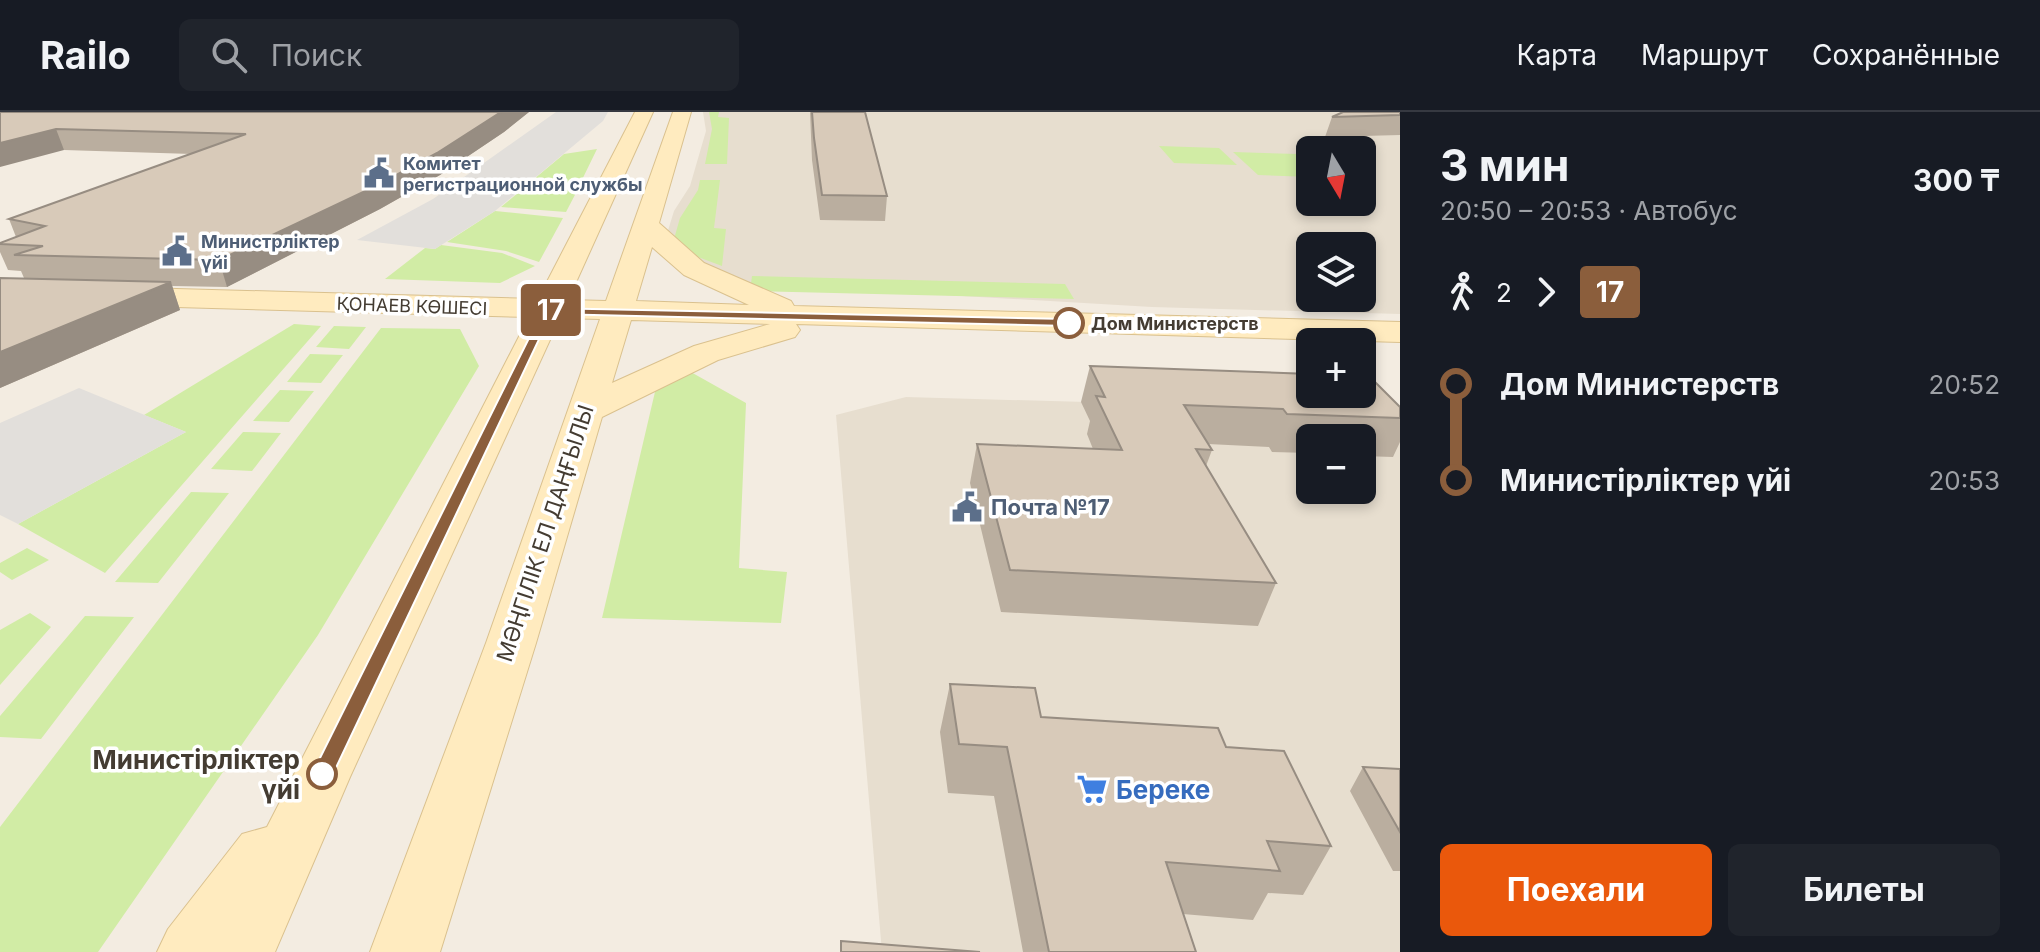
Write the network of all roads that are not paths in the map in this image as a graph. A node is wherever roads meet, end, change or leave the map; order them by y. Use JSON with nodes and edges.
{"nodes":[{"id":1,"x":644,"y":112,"type":"edge"},
{"id":2,"x":682,"y":112,"type":"edge"},
{"id":3,"x":646,"y":224,"type":"junction"},
{"id":4,"x":0,"y":293,"type":"edge"},
{"id":5,"x":547,"y":310,"type":"junction"},
{"id":6,"x":616,"y":312,"type":"junction"},
{"id":7,"x":857,"y":317,"type":"junction"},
{"id":8,"x":1400,"y":332,"type":"edge"},
{"id":9,"x":584,"y":412,"type":"junction"},
{"id":10,"x":321,"y":777,"type":"junction"},
{"id":11,"x":431,"y":883,"type":"junction"},
{"id":12,"x":192,"y":952,"type":"edge"},
{"id":13,"x":240,"y":952,"type":"edge"},
{"id":14,"x":405,"y":952,"type":"edge"},
{"id":15,"x":427,"y":952,"type":"edge"}],
"edges":[{"from":1,"to":5,"type":"main road"},
{"from":2,"to":3,"type":"main road","name":"МӘҢГІЛІК ЕЛ ДАҢҒЫЛЫ"},
{"from":3,"to":6,"type":"main road","name":"МӘҢГІЛІК ЕЛ ДАҢҒЫЛЫ"},
{"from":3,"to":7,"type":"main road"},
{"from":4,"to":5,"type":"main road","name":"ҚОНАЕВ КӨШЕСІ"},
{"from":5,"to":6,"type":"main road","name":"ҚОНАЕВ КӨШЕСІ"},
{"from":5,"to":10,"type":"main road"},
{"from":6,"to":7,"type":"main road","name":"ҚОНАЕВ КӨШЕСІ"},
{"from":6,"to":9,"type":"main road","name":"МӘҢГІЛІК ЕЛ ДАҢҒЫЛЫ"},
{"from":7,"to":8,"type":"main road","name":"ҚОНАЕВ КӨШЕСІ"},
{"from":7,"to":9,"type":"main road"},
{"from":9,"to":11,"type":"main road","name":"МӘҢГІЛІК ЕЛ ДАҢҒЫЛЫ"},
{"from":10,"to":12,"type":"main road"},
{"from":10,"to":13,"type":"main road"},
{"from":11,"to":14,"type":"main road","name":"МӘҢГІЛІК ЕЛ ДАҢҒЫЛЫ"},
{"from":11,"to":15,"type":"main road"}]}
